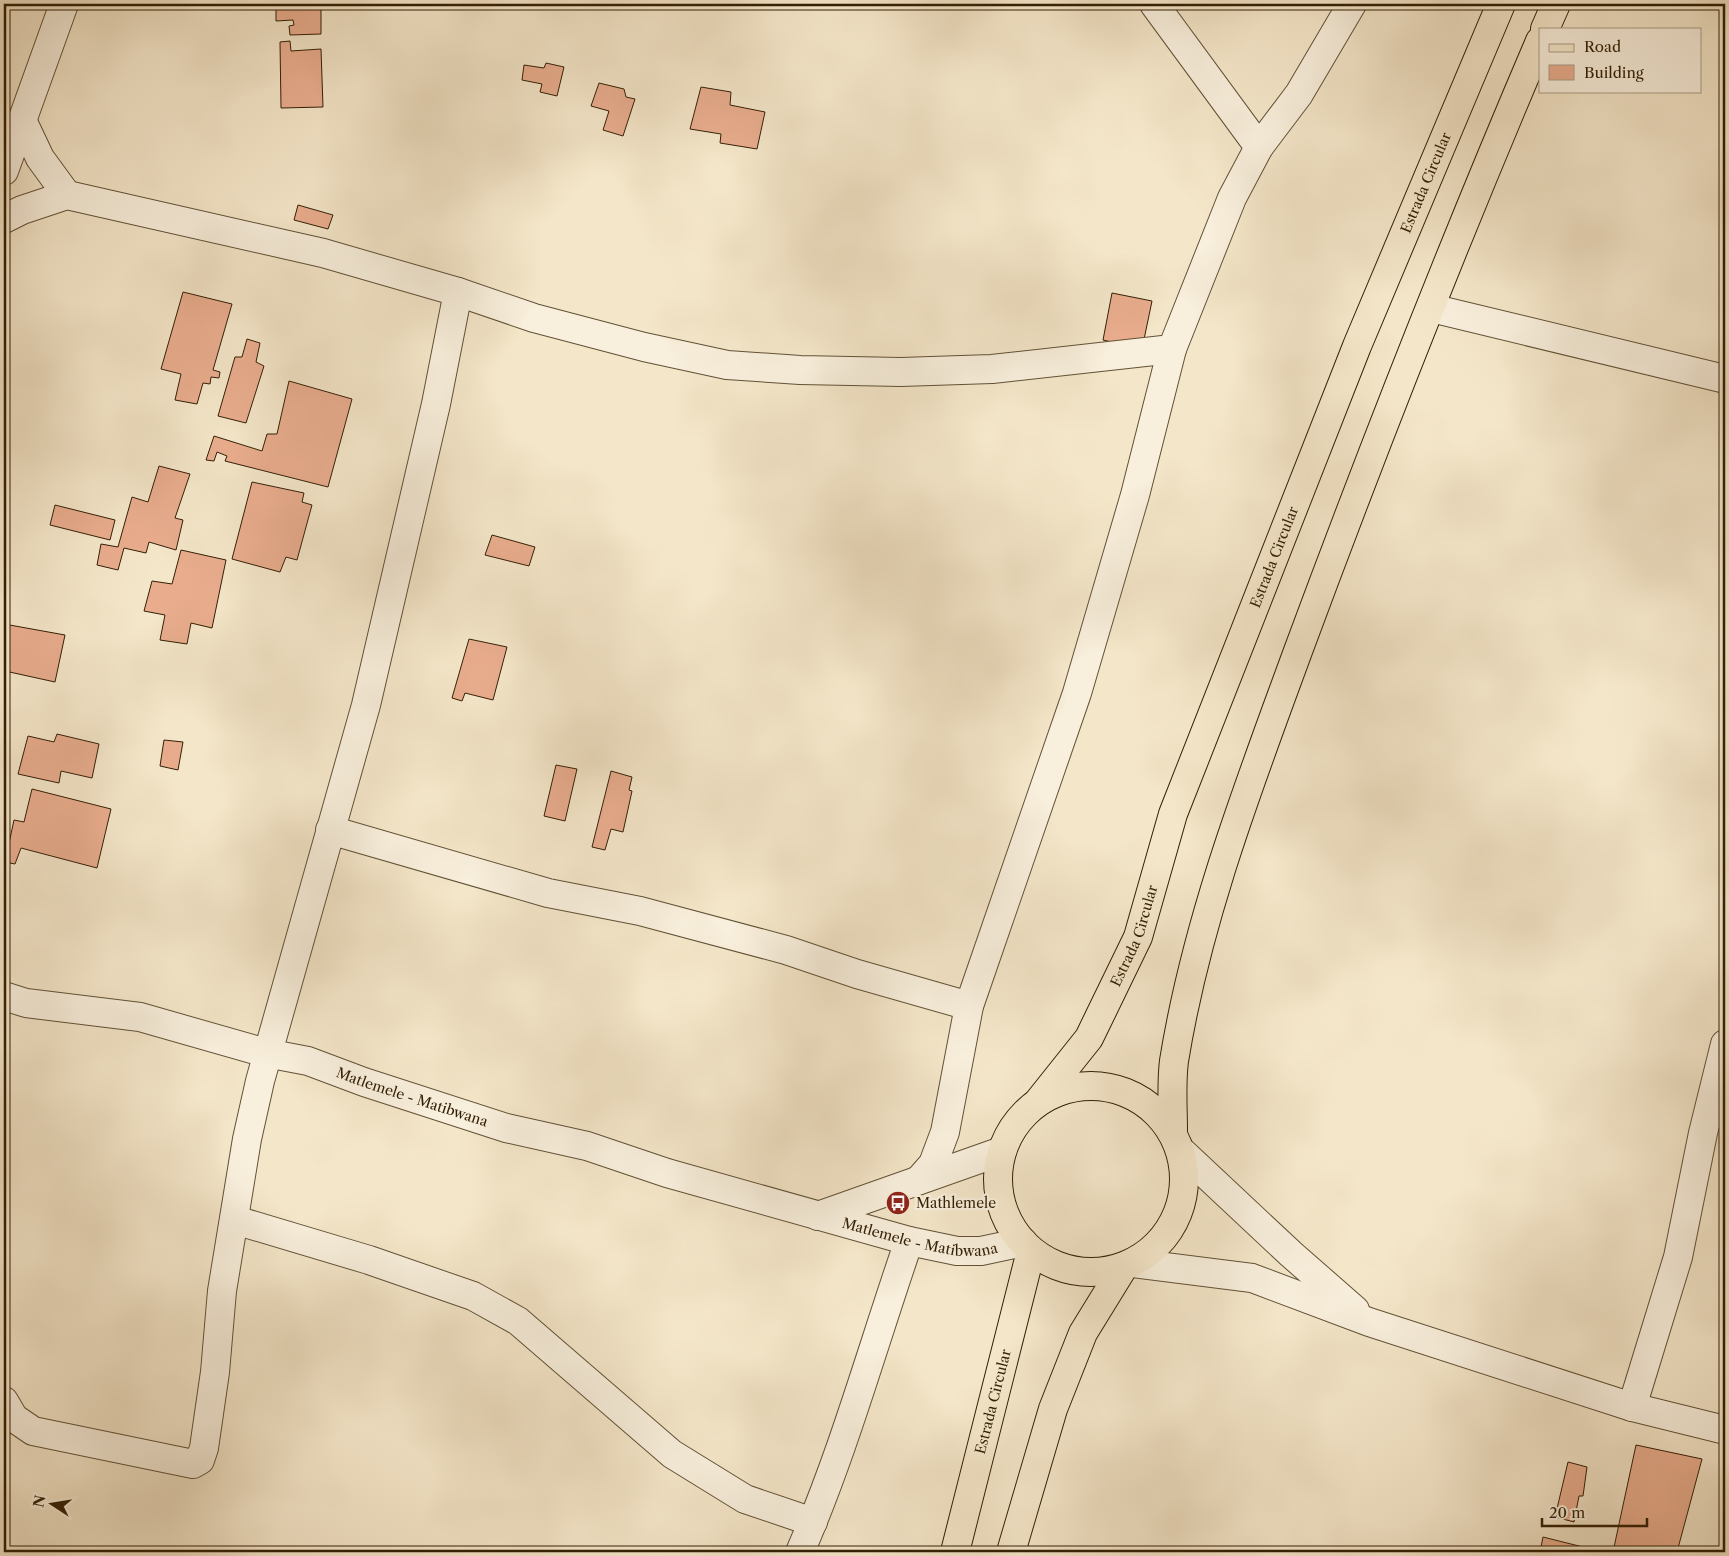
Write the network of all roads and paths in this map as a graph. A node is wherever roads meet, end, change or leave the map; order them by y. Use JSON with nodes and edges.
{"nodes":[{"id":1,"x":64,"y":4,"type":"edge"},
{"id":2,"x":1154,"y":4,"type":"edge"},
{"id":3,"x":1352,"y":4,"type":"edge"},
{"id":4,"x":1501,"y":4,"type":"edge"},
{"id":5,"x":1556,"y":4,"type":"edge"},
{"id":6,"x":1546,"y":28,"type":"edge"},
{"id":7,"x":1539,"y":43,"type":"edge"},
{"id":8,"x":22,"y":120,"type":"junction"},
{"id":9,"x":1259,"y":147,"type":"junction"},
{"id":10,"x":4,"y":171,"type":"edge"},
{"id":11,"x":67,"y":194,"type":"junction"},
{"id":12,"x":4,"y":220,"type":"edge"},
{"id":13,"x":458,"y":292,"type":"junction"},
{"id":14,"x":1431,"y":308,"type":"junction"},
{"id":15,"x":1172,"y":349,"type":"junction"},
{"id":16,"x":1725,"y":379,"type":"edge"},
{"id":17,"x":330,"y":830,"type":"junction"},
{"id":18,"x":4,"y":996,"type":"edge"},
{"id":19,"x":969,"y":1006,"type":"junction"},
{"id":20,"x":1725,"y":1044,"type":"edge"},
{"id":21,"x":266,"y":1053,"type":"junction"},
{"id":22,"x":1038,"y":1102,"type":"junction"},
{"id":23,"x":1176,"y":1141,"type":"junction"},
{"id":24,"x":1002,"y":1151,"type":"junction"},
{"id":25,"x":920,"y":1180,"type":"junction"},
{"id":26,"x":818,"y":1216,"type":"junction"},
{"id":27,"x":235,"y":1220,"type":"junction"},
{"id":28,"x":909,"y":1241,"type":"junction"},
{"id":29,"x":1027,"y":1246,"type":"junction"},
{"id":30,"x":1128,"y":1265,"type":"junction"},
{"id":31,"x":1369,"y":1322,"type":"junction"},
{"id":32,"x":4,"y":1401,"type":"edge"},
{"id":33,"x":1632,"y":1408,"type":"junction"},
{"id":34,"x":1725,"y":1430,"type":"edge"},
{"id":35,"x":813,"y":1522,"type":"junction"},
{"id":36,"x":800,"y":1552,"type":"edge"},
{"id":37,"x":955,"y":1552,"type":"edge"},
{"id":38,"x":1011,"y":1552,"type":"edge"}],
"edges":[{"from":1,"to":8,"type":"street"},
{"from":2,"to":9,"type":"street"},
{"from":3,"to":9,"type":"street"},
{"from":4,"to":22,"type":"main road","name":"Estrada Circular"},
{"from":5,"to":6,"type":"main road"},
{"from":7,"to":14,"type":"main road"},
{"from":8,"to":10,"type":"street"},
{"from":8,"to":11,"type":"street"},
{"from":9,"to":15,"type":"street"},
{"from":11,"to":12,"type":"street"},
{"from":11,"to":13,"type":"street"},
{"from":13,"to":15,"type":"street"},
{"from":13,"to":17,"type":"street"},
{"from":14,"to":16,"type":"street"},
{"from":14,"to":23,"type":"main road"},
{"from":15,"to":19,"type":"street"},
{"from":17,"to":19,"type":"street"},
{"from":17,"to":21,"type":"street"},
{"from":18,"to":21,"type":"street","name":"Matlemele - Matibwana"},
{"from":19,"to":25,"type":"street"},
{"from":20,"to":33,"type":"street"},
{"from":21,"to":26,"type":"street","name":"Matlemele - Matibwana"},
{"from":21,"to":27,"type":"street"},
{"from":22,"to":23,"type":"main road"},
{"from":22,"to":24,"type":"main road"},
{"from":23,"to":30,"type":"main road"},
{"from":23,"to":31,"type":"street"},
{"from":24,"to":25,"type":"street","name":"Matlemele - Matibwana"},
{"from":24,"to":29,"type":"main road"},
{"from":25,"to":26,"type":"street","name":"Matlemele - Matibwana"},
{"from":26,"to":28,"type":"street","name":"Matlemele - Matibwana"},
{"from":27,"to":32,"type":"street"},
{"from":27,"to":35,"type":"street"},
{"from":28,"to":29,"type":"street","name":"Matlemele - Matibwana"},
{"from":28,"to":35,"type":"street"},
{"from":29,"to":30,"type":"main road"},
{"from":29,"to":37,"type":"main road","name":"Estrada Circular"},
{"from":30,"to":31,"type":"street"},
{"from":30,"to":38,"type":"main road"},
{"from":31,"to":33,"type":"street"},
{"from":33,"to":34,"type":"street"},
{"from":35,"to":36,"type":"street"}]}
